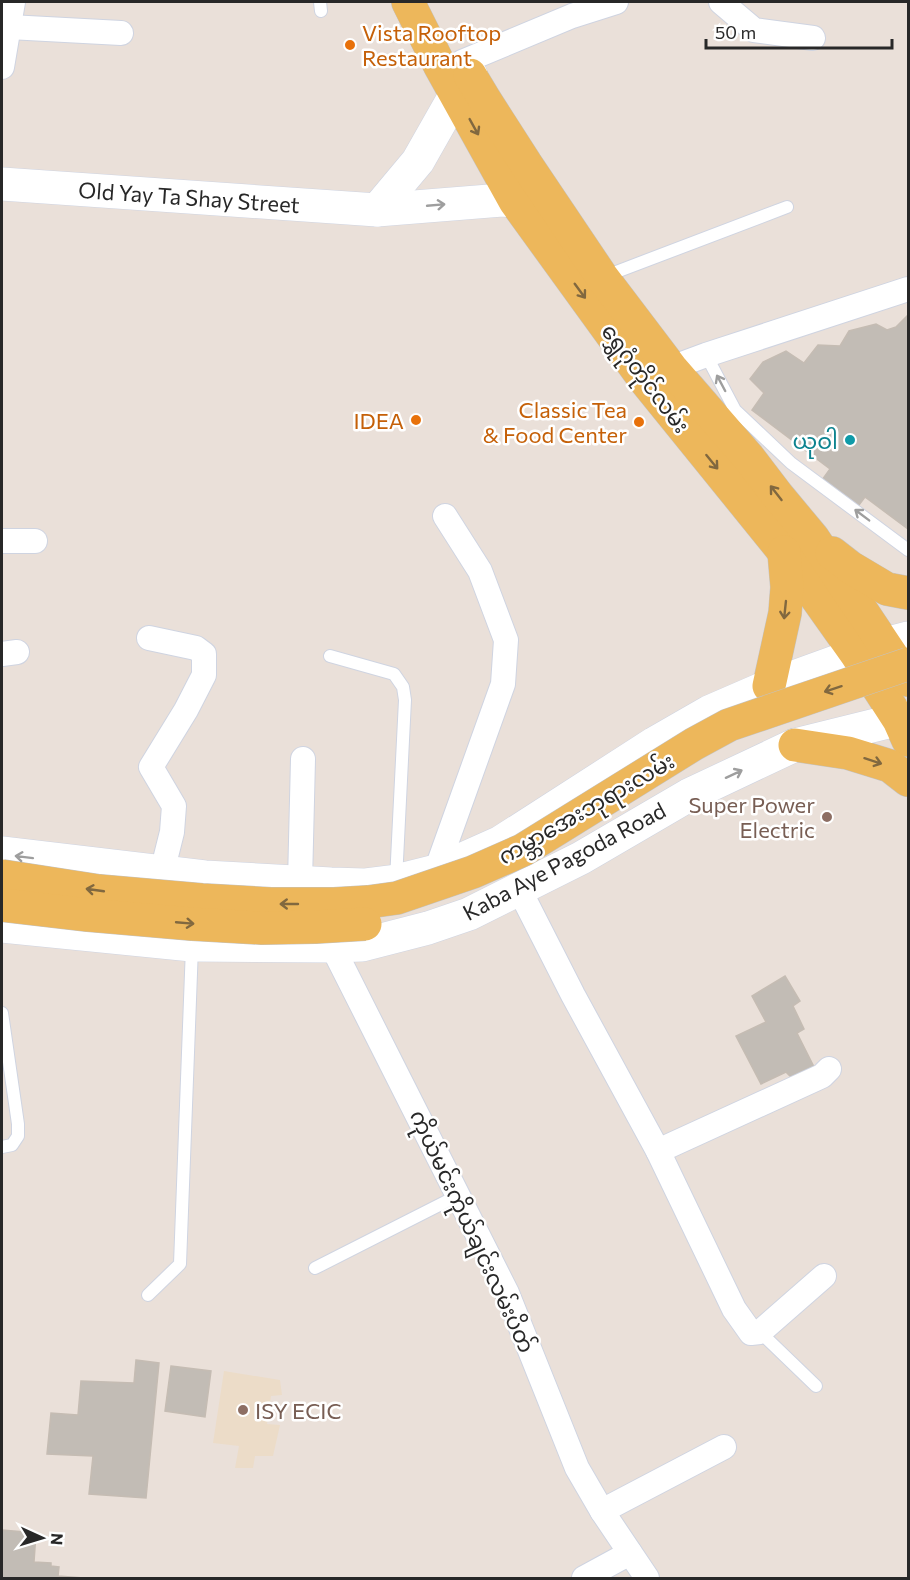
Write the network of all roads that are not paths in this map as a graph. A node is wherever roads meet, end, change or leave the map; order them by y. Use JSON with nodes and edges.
{"nodes":[{"id":1,"x":13,"y":2,"type":"edge"},
{"id":2,"x":408,"y":2,"type":"edge"},
{"id":3,"x":430,"y":2,"type":"edge"},
{"id":4,"x":616,"y":2,"type":"edge"},
{"id":5,"x":721,"y":2,"type":"edge"},
{"id":6,"x":9,"y":27,"type":"junction"},
{"id":7,"x":122,"y":33,"type":"dead end"},
{"id":8,"x":813,"y":38,"type":"dead end"},
{"id":9,"x":2,"y":67,"type":"edge"},
{"id":10,"x":463,"y":77,"type":"junction"},
{"id":11,"x":2,"y":184,"type":"edge"},
{"id":12,"x":549,"y":198,"type":"junction"},
{"id":13,"x":515,"y":201,"type":"junction"},
{"id":14,"x":787,"y":207,"type":"dead end"},
{"id":15,"x":377,"y":210,"type":"junction"},
{"id":16,"x":602,"y":277,"type":"junction"},
{"id":17,"x":909,"y":289,"type":"edge"},
{"id":18,"x":706,"y":355,"type":"junction"},
{"id":19,"x":659,"y":376,"type":"junction"},
{"id":20,"x":445,"y":516,"type":"dead end"},
{"id":21,"x":813,"y":538,"type":"junction"},
{"id":22,"x":2,"y":541,"type":"edge"},
{"id":23,"x":35,"y":542,"type":"dead end"},
{"id":24,"x":909,"y":550,"type":"edge"},
{"id":25,"x":784,"y":552,"type":"junction"},
{"id":26,"x":909,"y":593,"type":"edge"},
{"id":27,"x":149,"y":638,"type":"dead end"},
{"id":28,"x":896,"y":648,"type":"edge"},
{"id":29,"x":330,"y":656,"type":"dead end"},
{"id":30,"x":909,"y":680,"type":"edge"},
{"id":31,"x":769,"y":686,"type":"junction"},
{"id":32,"x":909,"y":688,"type":"edge"},
{"id":33,"x":905,"y":726,"type":"edge"},
{"id":34,"x":795,"y":745,"type":"junction"},
{"id":35,"x":303,"y":759,"type":"dead end"},
{"id":36,"x":909,"y":780,"type":"edge"},
{"id":37,"x":501,"y":842,"type":"junction"},
{"id":38,"x":2,"y":854,"type":"edge"},
{"id":39,"x":436,"y":871,"type":"junction"},
{"id":40,"x":162,"y":873,"type":"junction"},
{"id":41,"x":2,"y":876,"type":"edge"},
{"id":42,"x":396,"y":881,"type":"junction"},
{"id":43,"x":300,"y":882,"type":"junction"},
{"id":44,"x":519,"y":889,"type":"junction"},
{"id":45,"x":2,"y":905,"type":"edge"},
{"id":46,"x":398,"y":925,"type":"junction"},
{"id":47,"x":2,"y":926,"type":"edge"},
{"id":48,"x":192,"y":945,"type":"junction"},
{"id":49,"x":333,"y":946,"type":"junction"},
{"id":50,"x":2,"y":1013,"type":"edge"},
{"id":51,"x":829,"y":1069,"type":"dead end"},
{"id":52,"x":2,"y":1147,"type":"edge"},
{"id":53,"x":658,"y":1151,"type":"junction"},
{"id":54,"x":459,"y":1195,"type":"junction"},
{"id":55,"x":315,"y":1268,"type":"dead end"},
{"id":56,"x":824,"y":1276,"type":"dead end"},
{"id":57,"x":148,"y":1295,"type":"dead end"},
{"id":58,"x":760,"y":1332,"type":"junction"},
{"id":59,"x":816,"y":1386,"type":"dead end"},
{"id":60,"x":724,"y":1447,"type":"dead end"},
{"id":61,"x":602,"y":1511,"type":"junction"},
{"id":62,"x":630,"y":1553,"type":"junction"},
{"id":63,"x":584,"y":1578,"type":"edge"},
{"id":64,"x":647,"y":1578,"type":"edge"}],
"edges":[{"from":1,"to":6,"type":"street"},
{"from":2,"to":10,"type":"main road","name":"ရွှေဂုံတိုင်လမ်း"},
{"from":3,"to":10,"type":"main road","name":"ရွှေဂုံတိုင်လမ်း"},
{"from":4,"to":10,"type":"street"},
{"from":5,"to":8,"type":"street"},
{"from":6,"to":7,"type":"street"},
{"from":6,"to":9,"type":"street"},
{"from":10,"to":12,"type":"main road","name":"ရွှေဂုံတိုင်လမ်း"},
{"from":10,"to":13,"type":"main road","name":"ရွှေဂုံတိုင်လမ်း","one_way":true},
{"from":10,"to":15,"type":"main road"},
{"from":11,"to":15,"type":"main road","name":"Old Yay Ta Shay Street"},
{"from":12,"to":13,"type":"main road","name":"Old Yay Ta Shay Street"},
{"from":12,"to":16,"type":"main road","name":"ရွှေဂုံတိုင်လမ်း"},
{"from":15,"to":13,"type":"main road","name":"Old Yay Ta Shay Street","one_way":true},
{"from":13,"to":19,"type":"main road","name":"ရွှေဂုံတိုင်လမ်း","one_way":true},
{"from":14,"to":16,"type":"lane"},
{"from":16,"to":19,"type":"main road","name":"ရွှေဂုံတိုင်လမ်း"},
{"from":17,"to":18,"type":"street"},
{"from":18,"to":19,"type":"street"},
{"from":24,"to":18,"type":"lane","one_way":true},
{"from":21,"to":19,"type":"main road","name":"ရွှေဂုံတိုင်လမ်း","one_way":true},
{"from":19,"to":25,"type":"main road","name":"ရွှေဂုံတိုင်လမ်း","one_way":true},
{"from":20,"to":39,"type":"street"},
{"from":21,"to":26,"type":"main road"},
{"from":21,"to":28,"type":"main road","name":"ရွှေဂုံတိုင်လမ်း"},
{"from":22,"to":23,"type":"street"},
{"from":25,"to":28,"type":"main road","name":"ရွှေဂုံတိုင်လမ်း"},
{"from":25,"to":31,"type":"main road","one_way":true},
{"from":27,"to":40,"type":"street"},
{"from":28,"to":30,"type":"main road","name":"ရွှေဂုံတိုင်လမ်း"},
{"from":28,"to":31,"type":"main road"},
{"from":28,"to":33,"type":"main road","name":"ရွှေဂုံတိုင်လမ်း"},
{"from":28,"to":41,"type":"main road","name":"ကမ္ဘာအေးဘုရားလမ်း","one_way":true,"bridge":true},
{"from":29,"to":42,"type":"lane"},
{"from":31,"to":37,"type":"main road","name":"Kaba Aye Pagoda Road"},
{"from":45,"to":32,"type":"main road","name":"ကမ္ဘာအေးဘုရားလမ်း","one_way":true,"bridge":true},
{"from":33,"to":34,"type":"main road"},
{"from":34,"to":36,"type":"main road","one_way":true},
{"from":44,"to":34,"type":"main road","name":"Kaba Aye Pagoda Road","one_way":true},
{"from":35,"to":43,"type":"street"},
{"from":37,"to":39,"type":"main road","name":"Kaba Aye Pagoda Road"},
{"from":37,"to":44,"type":"main road"},
{"from":40,"to":38,"type":"main road","name":"Kaba Aye Pagoda Road","one_way":true},
{"from":39,"to":42,"type":"main road","name":"Kaba Aye Pagoda Road"},
{"from":40,"to":43,"type":"main road","name":"Kaba Aye Pagoda Road"},
{"from":42,"to":43,"type":"main road","name":"Kaba Aye Pagoda Road"},
{"from":42,"to":46,"type":"lane"},
{"from":44,"to":46,"type":"main road","name":"Kaba Aye Pagoda Road"},
{"from":44,"to":53,"type":"street"},
{"from":46,"to":49,"type":"main road","name":"Kaba Aye Pagoda Road"},
{"from":47,"to":48,"type":"main road","name":"Kaba Aye Pagoda Road"},
{"from":48,"to":49,"type":"main road","name":"Kaba Aye Pagoda Road"},
{"from":48,"to":57,"type":"lane"},
{"from":49,"to":54,"type":"street","name":"ကိုယ်မင်းကိုယ်ချင်းလမ်းပိတ်"},
{"from":50,"to":52,"type":"lane"},
{"from":51,"to":53,"type":"street"},
{"from":53,"to":58,"type":"street"},
{"from":54,"to":55,"type":"lane"},
{"from":54,"to":61,"type":"street","name":"ကိုယ်မင်းကိုယ်ချင်းလမ်းပိတ်"},
{"from":56,"to":58,"type":"street"},
{"from":58,"to":59,"type":"lane"},
{"from":60,"to":61,"type":"street"},
{"from":61,"to":62,"type":"street","name":"ကိုယ်မင်းကိုယ်ချင်းလမ်းပိတ်"},
{"from":62,"to":63,"type":"street"},
{"from":62,"to":64,"type":"street","name":"ကိုယ်မင်းကိုယ်ချင်းလမ်းပိတ်"}]}
